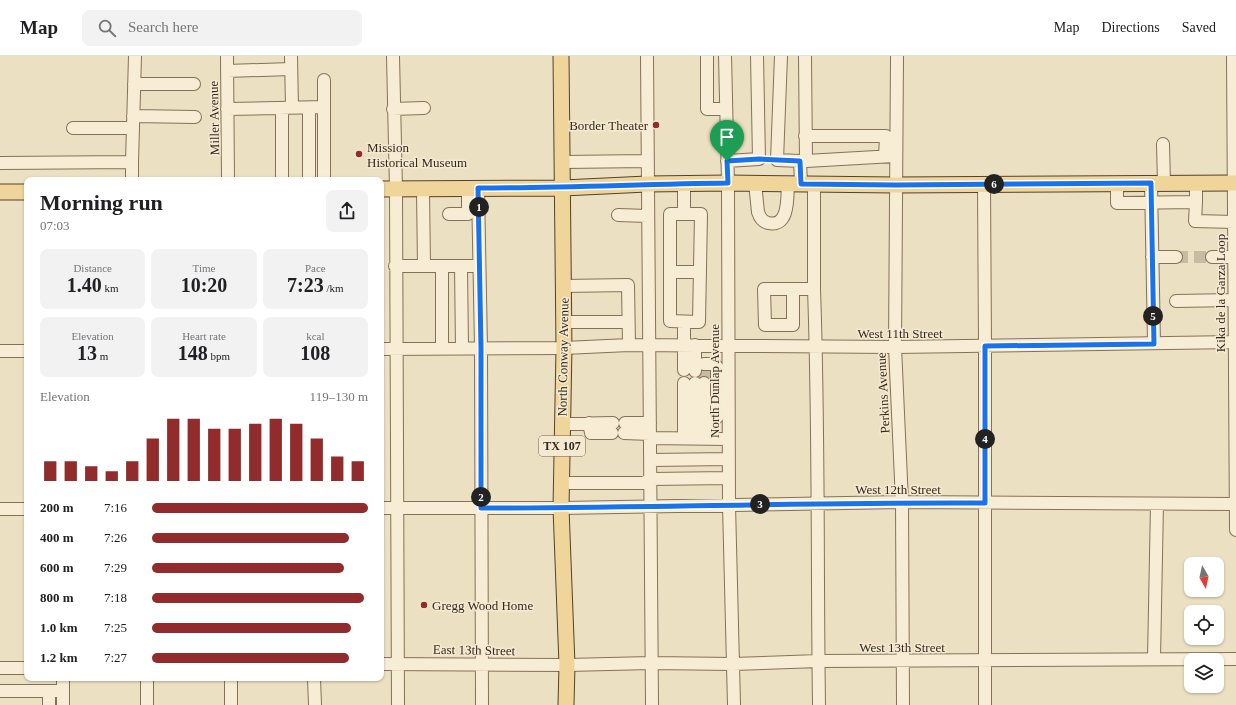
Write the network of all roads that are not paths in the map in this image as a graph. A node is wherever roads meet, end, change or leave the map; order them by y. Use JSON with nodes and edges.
{"nodes":[{"id":1,"x":135,"y":56,"type":"edge"},
{"id":2,"x":227,"y":56,"type":"edge"},
{"id":3,"x":291,"y":56,"type":"edge"},
{"id":4,"x":393,"y":56,"type":"edge"},
{"id":5,"x":561,"y":56,"type":"edge"},
{"id":6,"x":647,"y":56,"type":"edge"},
{"id":7,"x":707,"y":56,"type":"edge"},
{"id":8,"x":725,"y":56,"type":"edge"},
{"id":9,"x":757,"y":56,"type":"edge"},
{"id":10,"x":781,"y":56,"type":"edge"},
{"id":11,"x":805,"y":56,"type":"edge"},
{"id":12,"x":897,"y":56,"type":"edge"},
{"id":13,"x":1233,"y":56,"type":"edge"},
{"id":14,"x":292,"y":69,"type":"junction"},
{"id":15,"x":227,"y":70,"type":"junction"},
{"id":16,"x":324,"y":80,"type":"dead end"},
{"id":17,"x":134,"y":84,"type":"junction"},
{"id":18,"x":194,"y":84,"type":"dead end"},
{"id":19,"x":287,"y":108,"type":"junction"},
{"id":20,"x":309,"y":108,"type":"junction"},
{"id":21,"x":324,"y":108,"type":"junction"},
{"id":22,"x":424,"y":108,"type":"dead end"},
{"id":23,"x":228,"y":109,"type":"junction"},
{"id":24,"x":393,"y":109,"type":"junction"},
{"id":25,"x":726,"y":109,"type":"junction"},
{"id":26,"x":195,"y":117,"type":"dead end"},
{"id":27,"x":133,"y":122,"type":"junction"},
{"id":28,"x":73,"y":128,"type":"dead end"},
{"id":29,"x":805,"y":136,"type":"junction"},
{"id":30,"x":1164,"y":144,"type":"dead end"},
{"id":31,"x":891,"y":156,"type":"junction"},
{"id":32,"x":759,"y":159,"type":"junction"},
{"id":33,"x":777,"y":160,"type":"junction"},
{"id":34,"x":647,"y":161,"type":"junction"},
{"id":35,"x":727,"y":161,"type":"junction"},
{"id":36,"x":803,"y":161,"type":"junction"},
{"id":37,"x":132,"y":162,"type":"junction"},
{"id":38,"x":563,"y":162,"type":"junction"},
{"id":39,"x":0,"y":163,"type":"edge"},
{"id":40,"x":132,"y":177,"type":"edge"},
{"id":41,"x":228,"y":177,"type":"edge"},
{"id":42,"x":282,"y":177,"type":"edge"},
{"id":43,"x":309,"y":177,"type":"edge"},
{"id":44,"x":324,"y":177,"type":"edge"},
{"id":45,"x":684,"y":183,"type":"junction"},
{"id":46,"x":728,"y":183,"type":"junction"},
{"id":47,"x":755,"y":183,"type":"junction"},
{"id":48,"x":1157,"y":183,"type":"junction"},
{"id":49,"x":1196,"y":183,"type":"junction"},
{"id":50,"x":1235,"y":183,"type":"edge"},
{"id":51,"x":647,"y":184,"type":"junction"},
{"id":52,"x":801,"y":184,"type":"junction"},
{"id":53,"x":984,"y":184,"type":"junction"},
{"id":54,"x":1117,"y":184,"type":"junction"},
{"id":55,"x":896,"y":185,"type":"junction"},
{"id":56,"x":473,"y":188,"type":"junction"},
{"id":57,"x":563,"y":188,"type":"junction"},
{"id":58,"x":388,"y":189,"type":"edge"},
{"id":59,"x":423,"y":190,"type":"junction"},
{"id":60,"x":0,"y":192,"type":"edge"},
{"id":61,"x":24,"y":192,"type":"edge"},
{"id":62,"x":1151,"y":202,"type":"junction"},
{"id":63,"x":1196,"y":202,"type":"junction"},
{"id":64,"x":449,"y":214,"type":"dead end"},
{"id":65,"x":684,"y":214,"type":"junction"},
{"id":66,"x":618,"y":216,"type":"dead end"},
{"id":67,"x":648,"y":216,"type":"junction"},
{"id":68,"x":1234,"y":222,"type":"junction"},
{"id":69,"x":1152,"y":256,"type":"junction"},
{"id":70,"x":1176,"y":257,"type":"tunnel mouth"},
{"id":71,"x":1212,"y":257,"type":"tunnel mouth"},
{"id":72,"x":1234,"y":257,"type":"junction"},
{"id":73,"x":395,"y":266,"type":"junction"},
{"id":74,"x":424,"y":266,"type":"junction"},
{"id":75,"x":442,"y":266,"type":"junction"},
{"id":76,"x":461,"y":266,"type":"junction"},
{"id":77,"x":479,"y":266,"type":"junction"},
{"id":78,"x":670,"y":272,"type":"junction"},
{"id":79,"x":700,"y":272,"type":"junction"},
{"id":80,"x":564,"y":286,"type":"junction"},
{"id":81,"x":793,"y":289,"type":"junction"},
{"id":82,"x":814,"y":289,"type":"junction"},
{"id":83,"x":1176,"y":300,"type":"dead end"},
{"id":84,"x":1234,"y":300,"type":"junction"},
{"id":85,"x":564,"y":322,"type":"junction"},
{"id":86,"x":628,"y":322,"type":"junction"},
{"id":87,"x":684,"y":322,"type":"junction"},
{"id":88,"x":779,"y":325,"type":"junction"},
{"id":89,"x":1235,"y":342,"type":"edge"},
{"id":90,"x":1154,"y":344,"type":"junction"},
{"id":91,"x":629,"y":345,"type":"junction"},
{"id":92,"x":649,"y":345,"type":"junction"},
{"id":93,"x":694,"y":345,"type":"junction"},
{"id":94,"x":727,"y":345,"type":"junction"},
{"id":95,"x":778,"y":346,"type":"junction"},
{"id":96,"x":816,"y":346,"type":"junction"},
{"id":97,"x":985,"y":346,"type":"junction"},
{"id":98,"x":895,"y":347,"type":"junction"},
{"id":99,"x":396,"y":348,"type":"junction"},
{"id":100,"x":442,"y":348,"type":"junction"},
{"id":101,"x":462,"y":348,"type":"junction"},
{"id":102,"x":481,"y":348,"type":"junction"},
{"id":103,"x":564,"y":348,"type":"junction"},
{"id":104,"x":384,"y":349,"type":"edge"},
{"id":105,"x":0,"y":351,"type":"edge"},
{"id":106,"x":24,"y":351,"type":"edge"},
{"id":107,"x":697,"y":369,"type":"junction"},
{"id":108,"x":694,"y":383,"type":"tunnel mouth"},
{"id":109,"x":563,"y":424,"type":"junction"},
{"id":110,"x":650,"y":432,"type":"junction"},
{"id":111,"x":697,"y":436,"type":"junction"},
{"id":112,"x":728,"y":439,"type":"junction"},
{"id":113,"x":728,"y":459,"type":"junction"},
{"id":114,"x":650,"y":460,"type":"junction"},
{"id":115,"x":728,"y":478,"type":"junction"},
{"id":116,"x":651,"y":479,"type":"junction"},
{"id":117,"x":562,"y":483,"type":"junction"},
{"id":118,"x":902,"y":502,"type":"junction"},
{"id":119,"x":985,"y":503,"type":"junction"},
{"id":120,"x":818,"y":504,"type":"junction"},
{"id":121,"x":1156,"y":504,"type":"junction"},
{"id":122,"x":1236,"y":504,"type":"edge"},
{"id":123,"x":729,"y":505,"type":"junction"},
{"id":124,"x":651,"y":506,"type":"junction"},
{"id":125,"x":384,"y":508,"type":"edge"},
{"id":126,"x":396,"y":508,"type":"junction"},
{"id":127,"x":481,"y":508,"type":"junction"},
{"id":128,"x":561,"y":508,"type":"junction"},
{"id":129,"x":0,"y":509,"type":"edge"},
{"id":130,"x":24,"y":509,"type":"edge"},
{"id":131,"x":1236,"y":530,"type":"edge"},
{"id":132,"x":1154,"y":659,"type":"junction"},
{"id":133,"x":1236,"y":659,"type":"edge"},
{"id":134,"x":818,"y":661,"type":"junction"},
{"id":135,"x":903,"y":661,"type":"junction"},
{"id":136,"x":985,"y":661,"type":"junction"},
{"id":137,"x":651,"y":663,"type":"junction"},
{"id":138,"x":384,"y":664,"type":"edge"},
{"id":139,"x":398,"y":664,"type":"junction"},
{"id":140,"x":482,"y":664,"type":"junction"},
{"id":141,"x":733,"y":664,"type":"junction"},
{"id":142,"x":567,"y":665,"type":"junction"},
{"id":143,"x":0,"y":668,"type":"edge"},
{"id":144,"x":24,"y":668,"type":"edge"},
{"id":145,"x":63,"y":681,"type":"edge"},
{"id":146,"x":147,"y":681,"type":"edge"},
{"id":147,"x":231,"y":681,"type":"edge"},
{"id":148,"x":314,"y":681,"type":"edge"},
{"id":149,"x":0,"y":691,"type":"edge"},
{"id":150,"x":49,"y":691,"type":"junction"},
{"id":151,"x":63,"y":691,"type":"junction"},
{"id":152,"x":49,"y":705,"type":"edge"},
{"id":153,"x":63,"y":705,"type":"edge"},
{"id":154,"x":147,"y":705,"type":"edge"},
{"id":155,"x":231,"y":705,"type":"edge"},
{"id":156,"x":315,"y":705,"type":"edge"},
{"id":157,"x":398,"y":705,"type":"edge"},
{"id":158,"x":482,"y":705,"type":"edge"},
{"id":159,"x":566,"y":705,"type":"edge"},
{"id":160,"x":652,"y":705,"type":"edge"},
{"id":161,"x":734,"y":705,"type":"edge"},
{"id":162,"x":819,"y":705,"type":"edge"},
{"id":163,"x":903,"y":705,"type":"edge"},
{"id":164,"x":985,"y":705,"type":"edge"}],
"edges":[{"from":1,"to":17,"type":"street"},
{"from":2,"to":15,"type":"street","name":"Miller Avenue"},
{"from":3,"to":14,"type":"street"},
{"from":4,"to":24,"type":"street"},
{"from":5,"to":38,"type":"main road","name":"North Conway Avenue","number":"TX 107"},
{"from":6,"to":34,"type":"street"},
{"from":7,"to":25,"type":"street"},
{"from":8,"to":25,"type":"street","name":"North Dunlap Avenue"},
{"from":9,"to":32,"type":"street"},
{"from":10,"to":33,"type":"street"},
{"from":11,"to":29,"type":"street"},
{"from":12,"to":31,"type":"street","name":"Perkins Avenue"},
{"from":13,"to":50,"type":"street","name":"Kika de la Garza Loop"},
{"from":14,"to":15,"type":"street"},
{"from":14,"to":19,"type":"street"},
{"from":15,"to":23,"type":"street","name":"Miller Avenue"},
{"from":16,"to":21,"type":"street"},
{"from":17,"to":18,"type":"street"},
{"from":17,"to":27,"type":"street"},
{"from":19,"to":20,"type":"street"},
{"from":19,"to":23,"type":"street"},
{"from":19,"to":42,"type":"street"},
{"from":20,"to":21,"type":"street"},
{"from":20,"to":43,"type":"street"},
{"from":21,"to":44,"type":"street"},
{"from":22,"to":24,"type":"street"},
{"from":23,"to":41,"type":"street","name":"Miller Avenue"},
{"from":24,"to":58,"type":"street"},
{"from":25,"to":35,"type":"street","name":"North Dunlap Avenue"},
{"from":26,"to":27,"type":"street"},
{"from":27,"to":28,"type":"street"},
{"from":27,"to":37,"type":"street"},
{"from":29,"to":31,"type":"street"},
{"from":29,"to":36,"type":"street"},
{"from":30,"to":48,"type":"street"},
{"from":31,"to":36,"type":"street"},
{"from":31,"to":55,"type":"street","name":"Perkins Avenue"},
{"from":32,"to":33,"type":"street"},
{"from":32,"to":35,"type":"street"},
{"from":33,"to":36,"type":"street"},
{"from":34,"to":38,"type":"street"},
{"from":34,"to":51,"type":"street"},
{"from":35,"to":46,"type":"street","name":"North Dunlap Avenue"},
{"from":36,"to":52,"type":"street"},
{"from":37,"to":39,"type":"street"},
{"from":37,"to":40,"type":"street"},
{"from":38,"to":57,"type":"main road","name":"North Conway Avenue","number":"TX 107"},
{"from":45,"to":46,"type":"main road"},
{"from":45,"to":51,"type":"main road"},
{"from":45,"to":65,"type":"street"},
{"from":46,"to":47,"type":"main road"},
{"from":46,"to":94,"type":"street","name":"North Dunlap Avenue"},
{"from":47,"to":52,"type":"main road"},
{"from":47,"to":52,"type":"street"},
{"from":48,"to":49,"type":"main road"},
{"from":48,"to":54,"type":"main road"},
{"from":48,"to":62,"type":"street"},
{"from":49,"to":50,"type":"main road"},
{"from":49,"to":63,"type":"street"},
{"from":50,"to":68,"type":"street","name":"Kika de la Garza Loop"},
{"from":51,"to":57,"type":"main road"},
{"from":51,"to":67,"type":"street"},
{"from":52,"to":55,"type":"main road"},
{"from":52,"to":82,"type":"street"},
{"from":53,"to":54,"type":"main road"},
{"from":53,"to":55,"type":"main road"},
{"from":53,"to":97,"type":"street"},
{"from":54,"to":62,"type":"street"},
{"from":55,"to":98,"type":"street","name":"Perkins Avenue"},
{"from":56,"to":57,"type":"main road"},
{"from":56,"to":59,"type":"main road"},
{"from":56,"to":64,"type":"street"},
{"from":56,"to":77,"type":"street"},
{"from":57,"to":80,"type":"main road","name":"North Conway Avenue","number":"TX 107"},
{"from":58,"to":59,"type":"main road"},
{"from":58,"to":73,"type":"street"},
{"from":59,"to":74,"type":"street"},
{"from":60,"to":61,"type":"main road"},
{"from":62,"to":63,"type":"street"},
{"from":62,"to":69,"type":"street"},
{"from":63,"to":68,"type":"street"},
{"from":65,"to":78,"type":"street"},
{"from":65,"to":79,"type":"street"},
{"from":66,"to":67,"type":"street"},
{"from":67,"to":92,"type":"street"},
{"from":68,"to":72,"type":"street","name":"Kika de la Garza Loop"},
{"from":69,"to":70,"type":"street"},
{"from":69,"to":90,"type":"street"},
{"from":71,"to":72,"type":"street"},
{"from":72,"to":84,"type":"street","name":"Kika de la Garza Loop"},
{"from":73,"to":74,"type":"street"},
{"from":73,"to":99,"type":"street"},
{"from":74,"to":75,"type":"street"},
{"from":75,"to":76,"type":"street"},
{"from":75,"to":100,"type":"street"},
{"from":76,"to":77,"type":"street"},
{"from":76,"to":101,"type":"street"},
{"from":77,"to":102,"type":"street"},
{"from":78,"to":79,"type":"street"},
{"from":78,"to":87,"type":"street"},
{"from":79,"to":87,"type":"street"},
{"from":80,"to":85,"type":"main road","name":"North Conway Avenue","number":"TX 107"},
{"from":80,"to":86,"type":"street"},
{"from":81,"to":82,"type":"street"},
{"from":81,"to":88,"type":"street"},
{"from":81,"to":88,"type":"street"},
{"from":82,"to":96,"type":"street"},
{"from":83,"to":84,"type":"street"},
{"from":84,"to":89,"type":"street","name":"Kika de la Garza Loop"},
{"from":85,"to":86,"type":"street"},
{"from":85,"to":103,"type":"main road","name":"North Conway Avenue","number":"TX 107"},
{"from":86,"to":91,"type":"street"},
{"from":87,"to":93,"type":"street"},
{"from":88,"to":95,"type":"street"},
{"from":89,"to":90,"type":"street","name":"West 11th Street"},
{"from":89,"to":122,"type":"street","name":"Kika de la Garza Loop"},
{"from":90,"to":97,"type":"street","name":"West 11th Street"},
{"from":91,"to":92,"type":"street","name":"West 11th Street"},
{"from":91,"to":103,"type":"street","name":"West 11th Street"},
{"from":92,"to":93,"type":"street","name":"West 11th Street"},
{"from":92,"to":110,"type":"street"},
{"from":93,"to":94,"type":"street","name":"West 11th Street"},
{"from":93,"to":107,"type":"street"},
{"from":93,"to":107,"type":"street"},
{"from":94,"to":95,"type":"street","name":"West 11th Street"},
{"from":94,"to":112,"type":"street","name":"North Dunlap Avenue"},
{"from":95,"to":96,"type":"street","name":"West 11th Street"},
{"from":96,"to":98,"type":"street","name":"West 11th Street"},
{"from":96,"to":120,"type":"street"},
{"from":97,"to":98,"type":"street","name":"West 11th Street"},
{"from":97,"to":119,"type":"street"},
{"from":98,"to":118,"type":"street","name":"Perkins Avenue"},
{"from":99,"to":100,"type":"street","name":"West 11th Street"},
{"from":99,"to":104,"type":"street","name":"West 11th Street"},
{"from":99,"to":126,"type":"street"},
{"from":100,"to":101,"type":"street","name":"West 11th Street"},
{"from":101,"to":102,"type":"street","name":"West 11th Street"},
{"from":102,"to":103,"type":"street","name":"West 11th Street"},
{"from":102,"to":127,"type":"street"},
{"from":103,"to":109,"type":"main road","name":"North Conway Avenue","number":"TX 107"},
{"from":105,"to":106,"type":"street"},
{"from":107,"to":111,"type":"street"},
{"from":108,"to":111,"type":"street"},
{"from":109,"to":110,"type":"street"},
{"from":109,"to":117,"type":"main road","name":"North Conway Avenue","number":"TX 107"},
{"from":110,"to":111,"type":"street"},
{"from":110,"to":114,"type":"street"},
{"from":111,"to":112,"type":"street"},
{"from":112,"to":113,"type":"street","name":"North Dunlap Avenue"},
{"from":113,"to":114,"type":"street"},
{"from":113,"to":115,"type":"street","name":"North Dunlap Avenue"},
{"from":114,"to":116,"type":"street"},
{"from":115,"to":116,"type":"street"},
{"from":115,"to":123,"type":"street","name":"North Dunlap Avenue"},
{"from":116,"to":117,"type":"street"},
{"from":116,"to":124,"type":"street"},
{"from":117,"to":128,"type":"main road","name":"North Conway Avenue","number":"TX 107"},
{"from":118,"to":119,"type":"street","name":"West 12th Street"},
{"from":118,"to":120,"type":"street","name":"West 12th Street"},
{"from":118,"to":135,"type":"street","name":"Perkins Avenue"},
{"from":119,"to":121,"type":"street","name":"West 12th Street"},
{"from":119,"to":136,"type":"street"},
{"from":120,"to":123,"type":"street","name":"West 12th Street"},
{"from":120,"to":134,"type":"street"},
{"from":121,"to":122,"type":"street","name":"West 12th Street"},
{"from":121,"to":132,"type":"street"},
{"from":122,"to":131,"type":"street","name":"Kika de la Garza Loop"},
{"from":123,"to":124,"type":"street","name":"West 12th Street"},
{"from":123,"to":141,"type":"street","name":"North Dunlap Avenue"},
{"from":124,"to":128,"type":"street","name":"West 12th Street"},
{"from":124,"to":137,"type":"street"},
{"from":125,"to":126,"type":"street","name":"West 12th Street"},
{"from":126,"to":127,"type":"street","name":"West 12th Street"},
{"from":126,"to":139,"type":"street"},
{"from":127,"to":128,"type":"street","name":"West 12th Street"},
{"from":127,"to":140,"type":"street"},
{"from":128,"to":142,"type":"main road","name":"North Conway Avenue","number":"TX 107"},
{"from":129,"to":130,"type":"street"},
{"from":132,"to":133,"type":"street","name":"West 13th Street"},
{"from":132,"to":136,"type":"street","name":"West 13th Street"},
{"from":134,"to":135,"type":"street","name":"West 13th Street"},
{"from":134,"to":141,"type":"street","name":"West 13th Street"},
{"from":134,"to":162,"type":"street"},
{"from":135,"to":136,"type":"street","name":"West 13th Street"},
{"from":135,"to":163,"type":"street","name":"Perkins Avenue"},
{"from":136,"to":164,"type":"street"},
{"from":137,"to":141,"type":"street","name":"West 13th Street"},
{"from":137,"to":142,"type":"street","name":"West 13th Street"},
{"from":137,"to":160,"type":"street"},
{"from":138,"to":139,"type":"street","name":"East 13th Street"},
{"from":139,"to":140,"type":"street","name":"East 13th Street"},
{"from":139,"to":157,"type":"street"},
{"from":140,"to":142,"type":"street","name":"East 13th Street"},
{"from":140,"to":158,"type":"street"},
{"from":141,"to":161,"type":"street","name":"North Dunlap Avenue"},
{"from":142,"to":159,"type":"main road","name":"North Conway Avenue","number":"TX 107"},
{"from":143,"to":144,"type":"street"},
{"from":145,"to":151,"type":"street"},
{"from":146,"to":154,"type":"street"},
{"from":147,"to":155,"type":"street"},
{"from":148,"to":156,"type":"street"},
{"from":149,"to":150,"type":"street"},
{"from":150,"to":151,"type":"street"},
{"from":150,"to":152,"type":"street"},
{"from":151,"to":153,"type":"street"}]}
